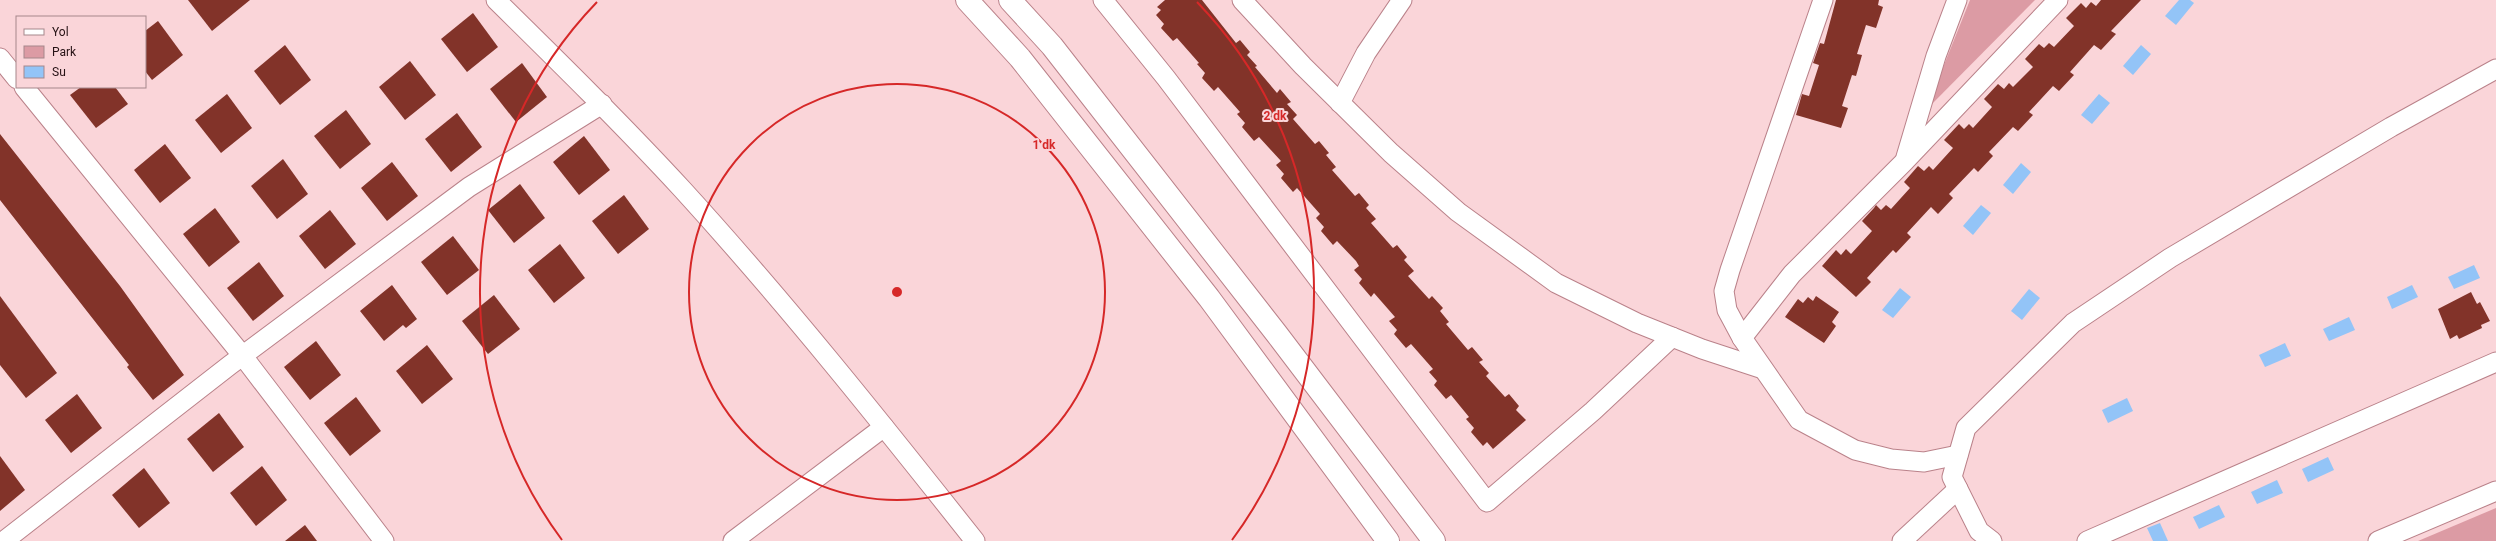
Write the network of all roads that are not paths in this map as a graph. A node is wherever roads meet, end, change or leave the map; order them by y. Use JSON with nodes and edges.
{"nodes":[{"id":1,"x":496,"y":0,"type":"edge"},
{"id":2,"x":967,"y":0,"type":"edge"},
{"id":3,"x":1010,"y":0,"type":"edge"},
{"id":4,"x":1103,"y":0,"type":"edge"},
{"id":5,"x":1242,"y":0,"type":"edge"},
{"id":6,"x":1823,"y":0,"type":"edge"},
{"id":7,"x":1957,"y":0,"type":"edge"},
{"id":8,"x":2058,"y":0,"type":"edge"},
{"id":9,"x":1401,"y":1,"type":"edge"},
{"id":10,"x":0,"y":58,"type":"edge"},
{"id":11,"x":2496,"y":68,"type":"edge"},
{"id":12,"x":16,"y":78,"type":"edge"},
{"id":13,"x":25,"y":88,"type":"edge"},
{"id":14,"x":1340,"y":102,"type":"junction"},
{"id":15,"x":602,"y":104,"type":"junction"},
{"id":16,"x":1905,"y":161,"type":"junction"},
{"id":17,"x":1672,"y":337,"type":"junction"},
{"id":18,"x":1742,"y":338,"type":"junction"},
{"id":19,"x":242,"y":356,"type":"junction"},
{"id":20,"x":2496,"y":362,"type":"edge"},
{"id":21,"x":1763,"y":369,"type":"junction"},
{"id":22,"x":884,"y":427,"type":"junction"},
{"id":23,"x":1958,"y":455,"type":"junction"},
{"id":24,"x":1958,"y":489,"type":"junction"},
{"id":25,"x":2496,"y":491,"type":"edge"},
{"id":26,"x":4,"y":541,"type":"edge"},
{"id":27,"x":384,"y":541,"type":"edge"},
{"id":28,"x":734,"y":541,"type":"edge"},
{"id":29,"x":975,"y":541,"type":"edge"},
{"id":30,"x":1388,"y":541,"type":"edge"},
{"id":31,"x":1434,"y":541,"type":"edge"},
{"id":32,"x":1902,"y":541,"type":"edge"},
{"id":33,"x":1992,"y":541,"type":"edge"},
{"id":34,"x":2087,"y":541,"type":"edge"},
{"id":35,"x":2378,"y":541,"type":"edge"}],
"edges":[{"from":1,"to":15,"type":"street"},
{"from":2,"to":30,"type":"street"},
{"from":3,"to":31,"type":"street"},
{"from":4,"to":17,"type":"street"},
{"from":5,"to":14,"type":"street"},
{"from":6,"to":18,"type":"street"},
{"from":7,"to":16,"type":"street"},
{"from":8,"to":16,"type":"street"},
{"from":9,"to":14,"type":"street"},
{"from":10,"to":12,"type":"street"},
{"from":11,"to":23,"type":"street"},
{"from":13,"to":19,"type":"street"},
{"from":14,"to":17,"type":"street"},
{"from":15,"to":19,"type":"street"},
{"from":15,"to":22,"type":"street"},
{"from":16,"to":18,"type":"street"},
{"from":17,"to":21,"type":"street"},
{"from":18,"to":21,"type":"street"},
{"from":19,"to":26,"type":"street"},
{"from":19,"to":27,"type":"street"},
{"from":20,"to":34,"type":"street"},
{"from":21,"to":23,"type":"street"},
{"from":22,"to":28,"type":"street"},
{"from":22,"to":29,"type":"street"},
{"from":23,"to":24,"type":"street"},
{"from":24,"to":32,"type":"street"},
{"from":24,"to":33,"type":"street"},
{"from":25,"to":35,"type":"street"}]}
